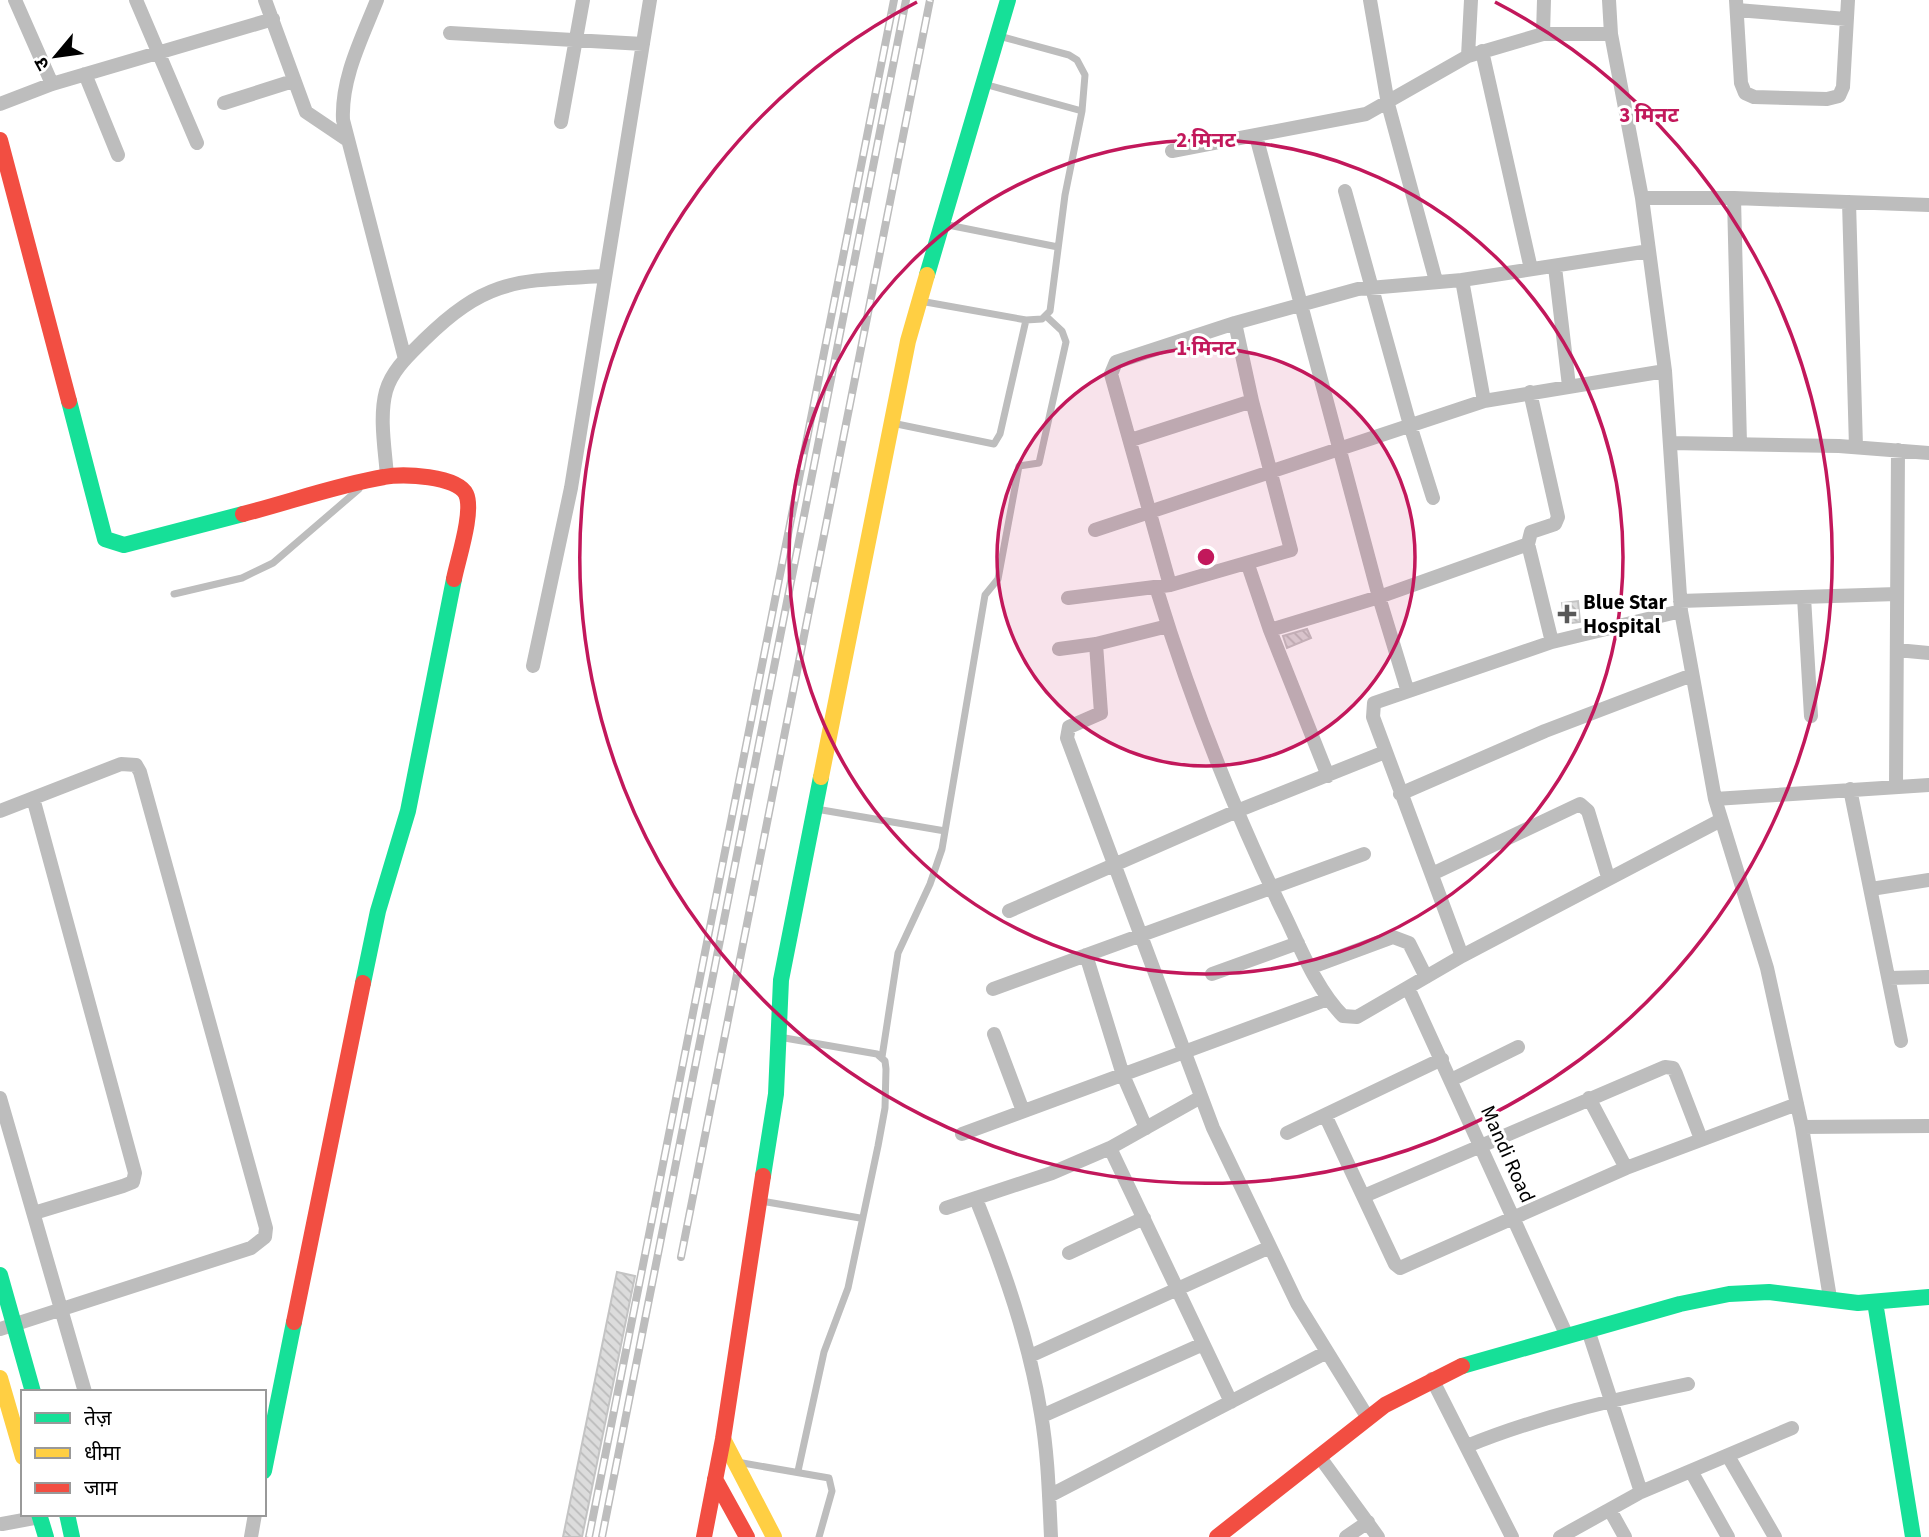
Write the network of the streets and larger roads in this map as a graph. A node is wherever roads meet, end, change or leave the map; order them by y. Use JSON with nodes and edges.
{"nodes":[{"id":1,"x":15,"y":0,"type":"edge"},
{"id":2,"x":136,"y":0,"type":"edge"},
{"id":3,"x":265,"y":0,"type":"edge"},
{"id":4,"x":377,"y":0,"type":"edge"},
{"id":5,"x":583,"y":0,"type":"edge"},
{"id":6,"x":650,"y":0,"type":"edge"},
{"id":7,"x":1008,"y":0,"type":"edge"},
{"id":8,"x":1370,"y":0,"type":"edge"},
{"id":9,"x":1471,"y":0,"type":"edge"},
{"id":10,"x":1544,"y":0,"type":"edge"},
{"id":11,"x":1609,"y":0,"type":"edge"},
{"id":12,"x":1848,"y":0,"type":"edge"},
{"id":13,"x":1737,"y":5,"type":"edge"},
{"id":14,"x":273,"y":19,"type":"junction"},
{"id":15,"x":1846,"y":19,"type":"junction"},
{"id":16,"x":450,"y":33,"type":"dead end"},
{"id":17,"x":1543,"y":34,"type":"junction"},
{"id":18,"x":1611,"y":34,"type":"junction"},
{"id":19,"x":576,"y":41,"type":"junction"},
{"id":20,"x":643,"y":44,"type":"junction"},
{"id":21,"x":159,"y":52,"type":"junction"},
{"id":22,"x":1475,"y":53,"type":"junction"},
{"id":23,"x":85,"y":74,"type":"junction"},
{"id":24,"x":293,"y":81,"type":"junction"},
{"id":25,"x":52,"y":84,"type":"junction"},
{"id":26,"x":224,"y":103,"type":"dead end"},
{"id":27,"x":0,"y":104,"type":"edge"},
{"id":28,"x":1388,"y":104,"type":"junction"},
{"id":29,"x":561,"y":122,"type":"dead end"},
{"id":30,"x":1256,"y":136,"type":"junction"},
{"id":31,"x":346,"y":139,"type":"junction"},
{"id":32,"x":0,"y":140,"type":"edge"},
{"id":33,"x":197,"y":143,"type":"dead end"},
{"id":34,"x":1172,"y":151,"type":"dead end"},
{"id":35,"x":118,"y":155,"type":"dead end"},
{"id":36,"x":1345,"y":191,"type":"dead end"},
{"id":37,"x":1642,"y":198,"type":"junction"},
{"id":38,"x":1734,"y":198,"type":"junction"},
{"id":39,"x":1849,"y":202,"type":"junction"},
{"id":40,"x":1929,"y":205,"type":"edge"},
{"id":41,"x":1649,"y":251,"type":"junction"},
{"id":42,"x":1555,"y":267,"type":"junction"},
{"id":43,"x":1531,"y":269,"type":"junction"},
{"id":44,"x":603,"y":276,"type":"junction"},
{"id":45,"x":1462,"y":280,"type":"junction"},
{"id":46,"x":1436,"y":281,"type":"junction"},
{"id":47,"x":1371,"y":287,"type":"junction"},
{"id":48,"x":1301,"y":305,"type":"junction"},
{"id":49,"x":1235,"y":323,"type":"junction"},
{"id":50,"x":405,"y":359,"type":"junction"},
{"id":51,"x":1665,"y":371,"type":"junction"},
{"id":52,"x":1569,"y":386,"type":"junction"},
{"id":53,"x":1530,"y":392,"type":"junction"},
{"id":54,"x":1252,"y":401,"type":"junction"},
{"id":55,"x":1484,"y":401,"type":"junction"},
{"id":56,"x":1410,"y":425,"type":"junction"},
{"id":57,"x":1132,"y":440,"type":"junction"},
{"id":58,"x":1670,"y":443,"type":"junction"},
{"id":59,"x":1740,"y":444,"type":"junction"},
{"id":60,"x":1856,"y":447,"type":"junction"},
{"id":61,"x":1339,"y":448,"type":"junction"},
{"id":62,"x":1898,"y":450,"type":"junction"},
{"id":63,"x":1929,"y":453,"type":"edge"},
{"id":64,"x":1270,"y":470,"type":"junction"},
{"id":65,"x":387,"y":476,"type":"junction"},
{"id":66,"x":1433,"y":498,"type":"dead end"},
{"id":67,"x":1152,"y":513,"type":"junction"},
{"id":68,"x":1095,"y":530,"type":"dead end"},
{"id":69,"x":1528,"y":544,"type":"junction"},
{"id":70,"x":1248,"y":565,"type":"junction"},
{"id":71,"x":1163,"y":586,"type":"junction"},
{"id":72,"x":1897,"y":594,"type":"junction"},
{"id":73,"x":1379,"y":597,"type":"junction"},
{"id":74,"x":1804,"y":597,"type":"junction"},
{"id":75,"x":1068,"y":598,"type":"dead end"},
{"id":76,"x":1680,"y":606,"type":"junction"},
{"id":77,"x":1168,"y":626,"type":"junction"},
{"id":78,"x":1270,"y":630,"type":"junction"},
{"id":79,"x":1552,"y":642,"type":"junction"},
{"id":80,"x":1096,"y":644,"type":"junction"},
{"id":81,"x":1059,"y":649,"type":"dead end"},
{"id":82,"x":1896,"y":650,"type":"junction"},
{"id":83,"x":1929,"y":653,"type":"edge"},
{"id":84,"x":533,"y":666,"type":"dead end"},
{"id":85,"x":1692,"y":675,"type":"junction"},
{"id":86,"x":1407,"y":689,"type":"junction"},
{"id":87,"x":1811,"y":716,"type":"dead end"},
{"id":88,"x":1385,"y":752,"type":"junction"},
{"id":89,"x":1328,"y":776,"type":"junction"},
{"id":90,"x":1929,"y":785,"type":"edge"},
{"id":91,"x":1896,"y":786,"type":"junction"},
{"id":92,"x":1850,"y":789,"type":"junction"},
{"id":93,"x":1401,"y":794,"type":"junction"},
{"id":94,"x":33,"y":798,"type":"junction"},
{"id":95,"x":1715,"y":799,"type":"junction"},
{"id":96,"x":0,"y":811,"type":"edge"},
{"id":97,"x":1237,"y":811,"type":"junction"},
{"id":98,"x":1721,"y":820,"type":"junction"},
{"id":99,"x":1364,"y":853,"type":"dead end"},
{"id":100,"x":1115,"y":866,"type":"junction"},
{"id":101,"x":1432,"y":874,"type":"junction"},
{"id":102,"x":1608,"y":877,"type":"junction"},
{"id":103,"x":1929,"y":880,"type":"edge"},
{"id":104,"x":1271,"y":888,"type":"junction"},
{"id":105,"x":1871,"y":889,"type":"junction"},
{"id":106,"x":1009,"y":911,"type":"dead end"},
{"id":107,"x":1139,"y":936,"type":"junction"},
{"id":108,"x":1298,"y":943,"type":"junction"},
{"id":109,"x":1086,"y":955,"type":"junction"},
{"id":110,"x":1462,"y":956,"type":"junction"},
{"id":111,"x":1312,"y":967,"type":"junction"},
{"id":112,"x":1212,"y":974,"type":"dead end"},
{"id":113,"x":1426,"y":977,"type":"junction"},
{"id":114,"x":1929,"y":977,"type":"edge"},
{"id":115,"x":1889,"y":978,"type":"junction"},
{"id":116,"x":993,"y":989,"type":"dead end"},
{"id":117,"x":1409,"y":990,"type":"junction"},
{"id":118,"x":1328,"y":999,"type":"junction"},
{"id":119,"x":994,"y":1034,"type":"dead end"},
{"id":120,"x":1901,"y":1041,"type":"dead end"},
{"id":121,"x":1518,"y":1047,"type":"dead end"},
{"id":122,"x":1184,"y":1052,"type":"junction"},
{"id":123,"x":1442,"y":1059,"type":"junction"},
{"id":124,"x":1123,"y":1075,"type":"junction"},
{"id":125,"x":1451,"y":1080,"type":"junction"},
{"id":126,"x":1201,"y":1097,"type":"junction"},
{"id":127,"x":0,"y":1098,"type":"edge"},
{"id":128,"x":1589,"y":1098,"type":"junction"},
{"id":129,"x":1797,"y":1104,"type":"junction"},
{"id":130,"x":1023,"y":1111,"type":"junction"},
{"id":131,"x":1325,"y":1115,"type":"junction"},
{"id":132,"x":1929,"y":1126,"type":"edge"},
{"id":133,"x":1802,"y":1127,"type":"junction"},
{"id":134,"x":1146,"y":1128,"type":"junction"},
{"id":135,"x":1287,"y":1133,"type":"dead end"},
{"id":136,"x":962,"y":1134,"type":"dead end"},
{"id":137,"x":1701,"y":1139,"type":"junction"},
{"id":138,"x":1482,"y":1146,"type":"junction"},
{"id":139,"x":1110,"y":1148,"type":"junction"},
{"id":140,"x":1626,"y":1168,"type":"junction"},
{"id":141,"x":1364,"y":1196,"type":"junction"},
{"id":142,"x":976,"y":1199,"type":"junction"},
{"id":143,"x":946,"y":1209,"type":"dead end"},
{"id":144,"x":34,"y":1213,"type":"junction"},
{"id":145,"x":1144,"y":1219,"type":"junction"},
{"id":146,"x":1515,"y":1219,"type":"junction"},
{"id":147,"x":1270,"y":1247,"type":"junction"},
{"id":148,"x":1069,"y":1253,"type":"dead end"},
{"id":149,"x":0,"y":1275,"type":"edge"},
{"id":150,"x":1177,"y":1291,"type":"junction"},
{"id":151,"x":1929,"y":1297,"type":"edge"},
{"id":152,"x":1830,"y":1298,"type":"junction"},
{"id":153,"x":1875,"y":1302,"type":"junction"},
{"id":154,"x":62,"y":1309,"type":"junction"},
{"id":155,"x":7,"y":1327,"type":"edge"},
{"id":156,"x":1588,"y":1330,"type":"junction"},
{"id":157,"x":1567,"y":1336,"type":"junction"},
{"id":158,"x":1203,"y":1343,"type":"junction"},
{"id":159,"x":1328,"y":1352,"type":"junction"},
{"id":160,"x":1030,"y":1356,"type":"junction"},
{"id":161,"x":0,"y":1378,"type":"edge"},
{"id":162,"x":1432,"y":1380,"type":"junction"},
{"id":163,"x":1688,"y":1384,"type":"dead end"},
{"id":164,"x":32,"y":1390,"type":"edge"},
{"id":165,"x":84,"y":1390,"type":"edge"},
{"id":166,"x":1612,"y":1400,"type":"junction"},
{"id":167,"x":1231,"y":1402,"type":"junction"},
{"id":168,"x":1042,"y":1416,"type":"junction"},
{"id":169,"x":1368,"y":1418,"type":"junction"},
{"id":170,"x":1792,"y":1428,"type":"dead end"},
{"id":171,"x":723,"y":1439,"type":"junction"},
{"id":172,"x":1467,"y":1446,"type":"junction"},
{"id":173,"x":21,"y":1450,"type":"edge"},
{"id":174,"x":1728,"y":1455,"type":"junction"},
{"id":175,"x":1319,"y":1456,"type":"junction"},
{"id":176,"x":266,"y":1461,"type":"edge"},
{"id":177,"x":1691,"y":1471,"type":"junction"},
{"id":178,"x":715,"y":1479,"type":"junction"},
{"id":179,"x":1641,"y":1492,"type":"junction"},
{"id":180,"x":1049,"y":1496,"type":"junction"},
{"id":181,"x":1610,"y":1510,"type":"junction"},
{"id":182,"x":40,"y":1516,"type":"edge"},
{"id":183,"x":67,"y":1516,"type":"edge"},
{"id":184,"x":255,"y":1516,"type":"edge"},
{"id":185,"x":1368,"y":1522,"type":"junction"},
{"id":186,"x":2,"y":1527,"type":"edge"},
{"id":187,"x":46,"y":1537,"type":"edge"},
{"id":188,"x":72,"y":1537,"type":"edge"},
{"id":189,"x":251,"y":1537,"type":"edge"},
{"id":190,"x":704,"y":1537,"type":"edge"},
{"id":191,"x":747,"y":1537,"type":"edge"},
{"id":192,"x":775,"y":1537,"type":"edge"},
{"id":193,"x":1051,"y":1537,"type":"edge"},
{"id":194,"x":1217,"y":1537,"type":"edge"},
{"id":195,"x":1346,"y":1537,"type":"edge"},
{"id":196,"x":1378,"y":1537,"type":"edge"},
{"id":197,"x":1512,"y":1537,"type":"edge"},
{"id":198,"x":1560,"y":1537,"type":"edge"},
{"id":199,"x":1625,"y":1537,"type":"edge"},
{"id":200,"x":1728,"y":1537,"type":"edge"},
{"id":201,"x":1775,"y":1537,"type":"edge"},
{"id":202,"x":1913,"y":1537,"type":"edge"}],
"edges":[{"from":1,"to":25,"type":"street"},
{"from":2,"to":21,"type":"street"},
{"from":3,"to":14,"type":"street"},
{"from":4,"to":31,"type":"street"},
{"from":5,"to":19,"type":"street"},
{"from":6,"to":20,"type":"street"},
{"from":7,"to":171,"type":"street"},
{"from":8,"to":28,"type":"street"},
{"from":9,"to":22,"type":"street"},
{"from":10,"to":17,"type":"street"},
{"from":11,"to":18,"type":"street"},
{"from":12,"to":15,"type":"street"},
{"from":13,"to":15,"type":"street"},
{"from":13,"to":15,"type":"street"},
{"from":14,"to":21,"type":"street"},
{"from":14,"to":24,"type":"street"},
{"from":16,"to":19,"type":"street"},
{"from":17,"to":18,"type":"street"},
{"from":17,"to":22,"type":"street"},
{"from":18,"to":37,"type":"street"},
{"from":19,"to":20,"type":"street"},
{"from":19,"to":29,"type":"street"},
{"from":20,"to":44,"type":"street"},
{"from":21,"to":23,"type":"street"},
{"from":21,"to":33,"type":"street"},
{"from":22,"to":28,"type":"street"},
{"from":22,"to":43,"type":"street"},
{"from":23,"to":25,"type":"street"},
{"from":23,"to":35,"type":"street"},
{"from":24,"to":26,"type":"street"},
{"from":24,"to":31,"type":"street"},
{"from":25,"to":27,"type":"street"},
{"from":28,"to":30,"type":"street"},
{"from":28,"to":46,"type":"street"},
{"from":30,"to":34,"type":"street"},
{"from":30,"to":48,"type":"street"},
{"from":31,"to":50,"type":"street"},
{"from":32,"to":65,"type":"street"},
{"from":36,"to":47,"type":"street"},
{"from":37,"to":38,"type":"street"},
{"from":37,"to":41,"type":"street"},
{"from":38,"to":39,"type":"street"},
{"from":38,"to":59,"type":"street"},
{"from":39,"to":40,"type":"street"},
{"from":39,"to":60,"type":"street"},
{"from":41,"to":42,"type":"street"},
{"from":41,"to":51,"type":"street"},
{"from":42,"to":43,"type":"street"},
{"from":42,"to":52,"type":"street"},
{"from":43,"to":45,"type":"street"},
{"from":44,"to":50,"type":"street"},
{"from":44,"to":84,"type":"street"},
{"from":45,"to":46,"type":"street"},
{"from":45,"to":55,"type":"street"},
{"from":46,"to":47,"type":"street"},
{"from":47,"to":48,"type":"street"},
{"from":47,"to":56,"type":"street"},
{"from":48,"to":49,"type":"street"},
{"from":48,"to":61,"type":"street"},
{"from":49,"to":54,"type":"street"},
{"from":49,"to":57,"type":"street"},
{"from":50,"to":65,"type":"street"},
{"from":51,"to":52,"type":"street"},
{"from":51,"to":58,"type":"street"},
{"from":52,"to":53,"type":"street"},
{"from":53,"to":55,"type":"street"},
{"from":53,"to":69,"type":"street"},
{"from":54,"to":57,"type":"street"},
{"from":54,"to":64,"type":"street"},
{"from":55,"to":56,"type":"street"},
{"from":56,"to":61,"type":"street"},
{"from":56,"to":66,"type":"street"},
{"from":57,"to":67,"type":"street"},
{"from":58,"to":59,"type":"street"},
{"from":58,"to":76,"type":"street"},
{"from":59,"to":60,"type":"street"},
{"from":60,"to":62,"type":"street"},
{"from":61,"to":64,"type":"street"},
{"from":61,"to":73,"type":"street"},
{"from":62,"to":63,"type":"street"},
{"from":62,"to":72,"type":"street"},
{"from":64,"to":67,"type":"street"},
{"from":64,"to":70,"type":"street"},
{"from":65,"to":176,"type":"street"},
{"from":67,"to":68,"type":"street"},
{"from":67,"to":71,"type":"street"},
{"from":69,"to":73,"type":"street"},
{"from":69,"to":79,"type":"street"},
{"from":70,"to":71,"type":"street"},
{"from":70,"to":78,"type":"street"},
{"from":71,"to":75,"type":"street"},
{"from":71,"to":77,"type":"street"},
{"from":72,"to":74,"type":"street"},
{"from":72,"to":82,"type":"street"},
{"from":73,"to":78,"type":"street"},
{"from":73,"to":86,"type":"street"},
{"from":74,"to":76,"type":"street"},
{"from":74,"to":87,"type":"street"},
{"from":76,"to":79,"type":"street"},
{"from":76,"to":85,"type":"street"},
{"from":77,"to":80,"type":"street"},
{"from":77,"to":97,"type":"street"},
{"from":78,"to":89,"type":"street"},
{"from":79,"to":86,"type":"street"},
{"from":80,"to":81,"type":"street"},
{"from":80,"to":100,"type":"street"},
{"from":82,"to":83,"type":"street"},
{"from":82,"to":91,"type":"street"},
{"from":85,"to":93,"type":"street"},
{"from":85,"to":95,"type":"street"},
{"from":86,"to":88,"type":"street"},
{"from":88,"to":89,"type":"street"},
{"from":88,"to":93,"type":"street"},
{"from":89,"to":97,"type":"street"},
{"from":90,"to":91,"type":"street"},
{"from":91,"to":92,"type":"street"},
{"from":92,"to":95,"type":"street"},
{"from":92,"to":105,"type":"street"},
{"from":93,"to":101,"type":"street"},
{"from":94,"to":96,"type":"street"},
{"from":94,"to":144,"type":"street"},
{"from":94,"to":154,"type":"street"},
{"from":95,"to":98,"type":"street"},
{"from":97,"to":100,"type":"street"},
{"from":97,"to":104,"type":"street"},
{"from":98,"to":102,"type":"street"},
{"from":98,"to":129,"type":"street"},
{"from":99,"to":104,"type":"street"},
{"from":100,"to":106,"type":"street"},
{"from":100,"to":107,"type":"street"},
{"from":101,"to":102,"type":"street"},
{"from":101,"to":110,"type":"street"},
{"from":102,"to":110,"type":"street"},
{"from":103,"to":105,"type":"street"},
{"from":104,"to":107,"type":"street"},
{"from":104,"to":108,"type":"street"},
{"from":105,"to":115,"type":"street"},
{"from":107,"to":109,"type":"street"},
{"from":107,"to":122,"type":"street"},
{"from":108,"to":111,"type":"street"},
{"from":108,"to":112,"type":"street"},
{"from":109,"to":116,"type":"street"},
{"from":109,"to":124,"type":"street"},
{"from":110,"to":113,"type":"street"},
{"from":111,"to":113,"type":"street"},
{"from":111,"to":118,"type":"street"},
{"from":113,"to":117,"type":"street"},
{"from":114,"to":115,"type":"street"},
{"from":115,"to":120,"type":"street"},
{"from":117,"to":118,"type":"street"},
{"from":117,"to":123,"type":"street","name":"Mandi Road"},
{"from":118,"to":122,"type":"street"},
{"from":119,"to":130,"type":"street"},
{"from":121,"to":125,"type":"street"},
{"from":122,"to":124,"type":"street"},
{"from":122,"to":126,"type":"street"},
{"from":123,"to":125,"type":"street","name":"Mandi Road"},
{"from":123,"to":131,"type":"street"},
{"from":124,"to":130,"type":"street"},
{"from":124,"to":134,"type":"street"},
{"from":125,"to":138,"type":"street","name":"Mandi Road"},
{"from":126,"to":134,"type":"street"},
{"from":126,"to":147,"type":"street"},
{"from":127,"to":144,"type":"street"},
{"from":128,"to":137,"type":"street"},
{"from":128,"to":138,"type":"street"},
{"from":128,"to":140,"type":"street"},
{"from":129,"to":133,"type":"street"},
{"from":129,"to":137,"type":"street"},
{"from":130,"to":136,"type":"street"},
{"from":131,"to":135,"type":"street"},
{"from":131,"to":141,"type":"street"},
{"from":132,"to":133,"type":"street"},
{"from":133,"to":152,"type":"street"},
{"from":134,"to":139,"type":"street"},
{"from":137,"to":140,"type":"street"},
{"from":138,"to":141,"type":"street"},
{"from":138,"to":146,"type":"street","name":"Mandi Road"},
{"from":139,"to":142,"type":"street"},
{"from":139,"to":145,"type":"street"},
{"from":140,"to":146,"type":"street"},
{"from":141,"to":146,"type":"street"},
{"from":142,"to":143,"type":"street"},
{"from":142,"to":160,"type":"street"},
{"from":144,"to":154,"type":"street"},
{"from":145,"to":148,"type":"street"},
{"from":145,"to":150,"type":"street"},
{"from":146,"to":157,"type":"street","name":"Mandi Road"},
{"from":147,"to":150,"type":"street"},
{"from":147,"to":159,"type":"street"},
{"from":149,"to":155,"type":"street"},
{"from":150,"to":158,"type":"street"},
{"from":150,"to":160,"type":"street"},
{"from":151,"to":153,"type":"street"},
{"from":152,"to":153,"type":"street"},
{"from":152,"to":156,"type":"street"},
{"from":153,"to":202,"type":"street"},
{"from":154,"to":155,"type":"street"},
{"from":154,"to":165,"type":"street"},
{"from":155,"to":164,"type":"street"},
{"from":156,"to":157,"type":"street"},
{"from":156,"to":166,"type":"street"},
{"from":157,"to":162,"type":"street"},
{"from":158,"to":167,"type":"street"},
{"from":158,"to":168,"type":"street"},
{"from":159,"to":167,"type":"street"},
{"from":159,"to":169,"type":"street"},
{"from":160,"to":168,"type":"street"},
{"from":161,"to":173,"type":"street"},
{"from":162,"to":169,"type":"street"},
{"from":162,"to":172,"type":"street"},
{"from":163,"to":166,"type":"street"},
{"from":166,"to":172,"type":"street"},
{"from":166,"to":179,"type":"street"},
{"from":167,"to":180,"type":"street"},
{"from":168,"to":180,"type":"street"},
{"from":169,"to":175,"type":"street"},
{"from":170,"to":174,"type":"street"},
{"from":171,"to":178,"type":"street"},
{"from":171,"to":192,"type":"street"},
{"from":172,"to":197,"type":"street"},
{"from":174,"to":177,"type":"street"},
{"from":174,"to":201,"type":"street"},
{"from":175,"to":185,"type":"street"},
{"from":175,"to":194,"type":"street"},
{"from":177,"to":179,"type":"street"},
{"from":177,"to":200,"type":"street"},
{"from":178,"to":190,"type":"street"},
{"from":178,"to":191,"type":"street"},
{"from":179,"to":181,"type":"street"},
{"from":180,"to":193,"type":"street"},
{"from":181,"to":198,"type":"street"},
{"from":181,"to":199,"type":"street"},
{"from":182,"to":186,"type":"street"},
{"from":182,"to":187,"type":"street"},
{"from":183,"to":188,"type":"street"},
{"from":184,"to":189,"type":"street"},
{"from":185,"to":195,"type":"street"},
{"from":185,"to":196,"type":"street"}]}
